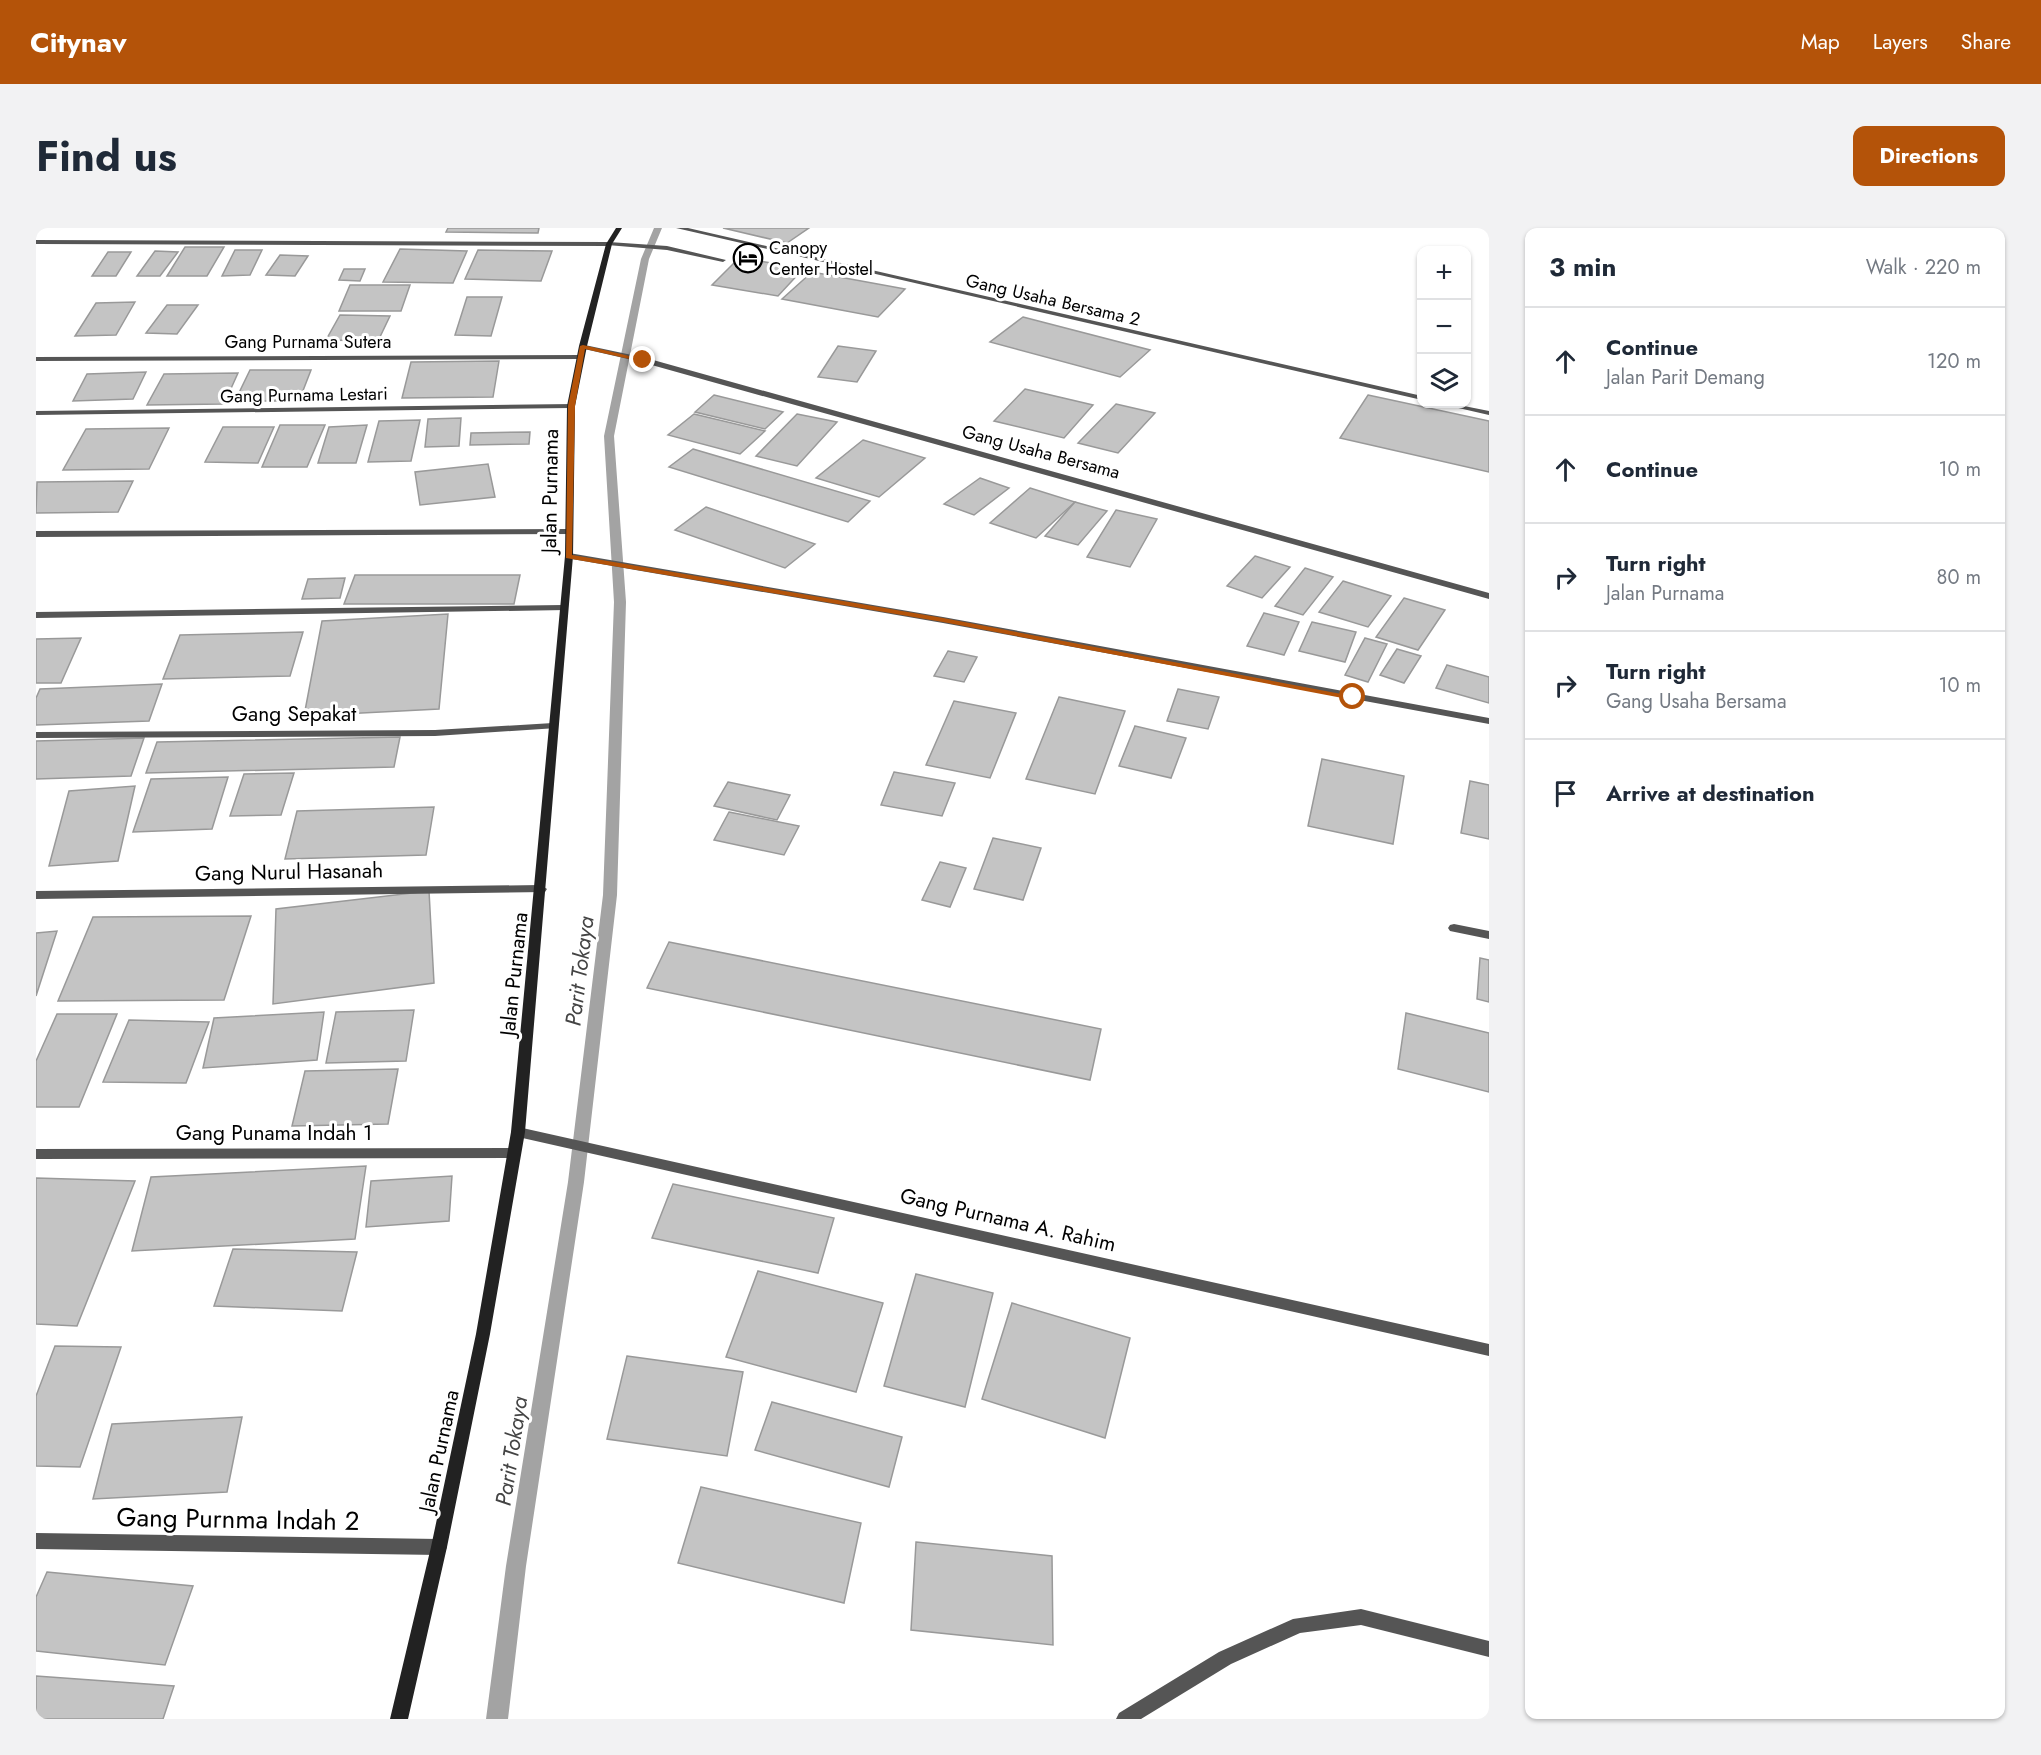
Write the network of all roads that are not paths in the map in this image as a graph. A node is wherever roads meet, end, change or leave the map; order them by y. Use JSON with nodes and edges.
{"nodes":[{"id":1,"x":619,"y":228,"type":"edge"},
{"id":2,"x":679,"y":228,"type":"edge"},
{"id":3,"x":36,"y":242,"type":"edge"},
{"id":4,"x":609,"y":244,"type":"junction"},
{"id":5,"x":723,"y":260,"type":"dead end"},
{"id":6,"x":582,"y":352,"type":"junction"},
{"id":7,"x":36,"y":359,"type":"edge"},
{"id":8,"x":1417,"y":397,"type":"edge"},
{"id":9,"x":572,"y":406,"type":"junction"},
{"id":10,"x":1465,"y":408,"type":"edge"},
{"id":11,"x":36,"y":413,"type":"edge"},
{"id":12,"x":1489,"y":413,"type":"edge"},
{"id":13,"x":569,"y":532,"type":"junction"},
{"id":14,"x":36,"y":534,"type":"edge"},
{"id":15,"x":569,"y":556,"type":"junction"},
{"id":16,"x":1489,"y":596,"type":"edge"},
{"id":17,"x":563,"y":608,"type":"junction"},
{"id":18,"x":36,"y":615,"type":"edge"},
{"id":19,"x":1489,"y":722,"type":"edge"},
{"id":20,"x":553,"y":726,"type":"junction"},
{"id":21,"x":36,"y":735,"type":"edge"},
{"id":22,"x":542,"y":889,"type":"junction"},
{"id":23,"x":36,"y":895,"type":"edge"},
{"id":24,"x":1454,"y":928,"type":"dead end"},
{"id":25,"x":1489,"y":935,"type":"edge"},
{"id":26,"x":518,"y":1132,"type":"junction"},
{"id":27,"x":512,"y":1153,"type":"junction"},
{"id":28,"x":36,"y":1154,"type":"edge"},
{"id":29,"x":1489,"y":1350,"type":"edge"},
{"id":30,"x":36,"y":1541,"type":"edge"},
{"id":31,"x":439,"y":1547,"type":"junction"},
{"id":32,"x":1489,"y":1649,"type":"edge"},
{"id":33,"x":399,"y":1719,"type":"edge"},
{"id":34,"x":1125,"y":1719,"type":"edge"}],
"edges":[{"from":1,"to":4,"type":"street","name":"Jalan Purnama"},
{"from":2,"to":8,"type":"street","name":"Gang Usaha Bersama 2"},
{"from":3,"to":4,"type":"street"},
{"from":4,"to":5,"type":"street"},
{"from":4,"to":6,"type":"street","name":"Jalan Purnama"},
{"from":6,"to":7,"type":"street","name":"Gang Purnama Sutera"},
{"from":6,"to":9,"type":"street","name":"Jalan Purnama"},
{"from":6,"to":16,"type":"street","name":"Gang Usaha Bersama"},
{"from":9,"to":11,"type":"street","name":"Gang Purnama Lestari"},
{"from":9,"to":13,"type":"street","name":"Jalan Purnama"},
{"from":10,"to":12,"type":"street"},
{"from":13,"to":14,"type":"street"},
{"from":13,"to":15,"type":"street","name":"Jalan Purnama"},
{"from":15,"to":17,"type":"street","name":"Jalan Purnama"},
{"from":15,"to":19,"type":"street"},
{"from":17,"to":18,"type":"street"},
{"from":17,"to":20,"type":"street","name":"Jalan Purnama"},
{"from":20,"to":21,"type":"street","name":"Gang Sepakat"},
{"from":20,"to":22,"type":"street","name":"Jalan Purnama"},
{"from":22,"to":23,"type":"street","name":"Gang Nurul Hasanah"},
{"from":22,"to":26,"type":"street","name":"Jalan Purnama"},
{"from":24,"to":25,"type":"street"},
{"from":26,"to":27,"type":"street","name":"Jalan Purnama"},
{"from":26,"to":29,"type":"street","name":"Gang Purnama A. Rahim"},
{"from":27,"to":28,"type":"street","name":"Gang Punama Indah 1"},
{"from":27,"to":31,"type":"street","name":"Jalan Purnama"},
{"from":30,"to":31,"type":"street","name":"Gang Purnma Indah 2"},
{"from":31,"to":33,"type":"street","name":"Jalan Purnama"},
{"from":32,"to":34,"type":"street"}]}
